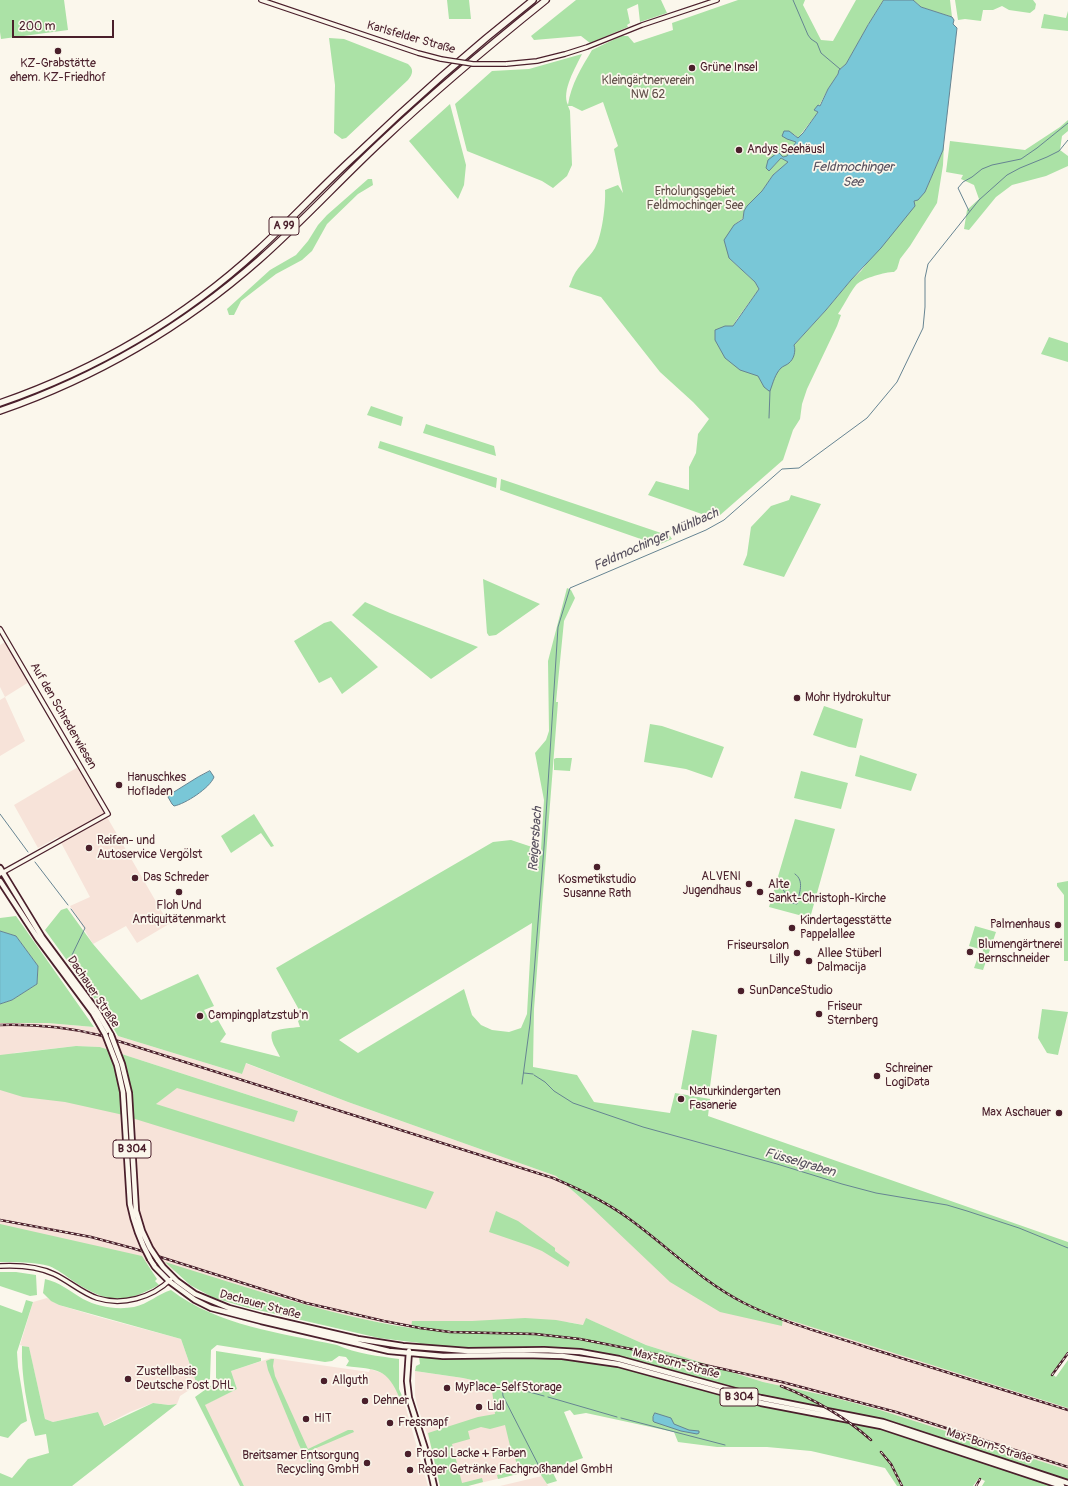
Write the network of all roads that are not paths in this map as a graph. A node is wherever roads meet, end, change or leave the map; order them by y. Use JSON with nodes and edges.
{"nodes":[{"id":1,"x":261,"y":0,"type":"edge"},
{"id":2,"x":533,"y":0,"type":"edge"},
{"id":3,"x":546,"y":0,"type":"edge"},
{"id":4,"x":717,"y":0,"type":"edge"},
{"id":5,"x":0,"y":403,"type":"edge"},
{"id":6,"x":0,"y":411,"type":"edge"},
{"id":7,"x":0,"y":629,"type":"edge"},
{"id":8,"x":1,"y":871,"type":"edge"},
{"id":9,"x":0,"y":881,"type":"edge"},
{"id":10,"x":71,"y":979,"type":"junction"},
{"id":11,"x":108,"y":1035,"type":"junction"},
{"id":12,"x":0,"y":1266,"type":"edge"},
{"id":13,"x":173,"y":1277,"type":"junction"},
{"id":14,"x":169,"y":1281,"type":"junction"},
{"id":15,"x":410,"y":1347,"type":"junction"},
{"id":16,"x":409,"y":1353,"type":"junction"},
{"id":17,"x":1068,"y":1483,"type":"edge"},
{"id":18,"x":434,"y":1486,"type":"edge"},
{"id":19,"x":1062,"y":1486,"type":"edge"}],
"edges":[{"from":1,"to":4,"type":"street","name":"Karlsfelder Straße","bridge":true},
{"from":2,"to":5,"type":"highway","number":"A 99"},
{"from":3,"to":6,"type":"highway","number":"A 99"},
{"from":7,"to":8,"type":"street","name":"Auf den Schrederwiesen"},
{"from":8,"to":10,"type":"main road","name":"Dachauer Straße","number":"B 304"},
{"from":9,"to":10,"type":"main road","name":"Dachauer Straße","number":"B 304"},
{"from":10,"to":11,"type":"main road","name":"Dachauer Straße","number":"B 304"},
{"from":11,"to":13,"type":"main road","name":"Dachauer Straße","number":"B 304","bridge":true},
{"from":11,"to":14,"type":"main road","name":"Dachauer Straße","number":"B 304","bridge":true},
{"from":12,"to":14,"type":"street"},
{"from":13,"to":14,"type":"street"},
{"from":13,"to":15,"type":"main road","name":"Dachauer Straße","number":"B 304"},
{"from":14,"to":16,"type":"main road","name":"Dachauer Straße","number":"B 304"},
{"from":15,"to":16,"type":"main road"},
{"from":15,"to":17,"type":"main road","name":"Max-Born-Straße","number":"B 304"},
{"from":16,"to":18,"type":"main road"},
{"from":16,"to":19,"type":"main road","name":"Max-Born-Straße","number":"B 304"}]}
